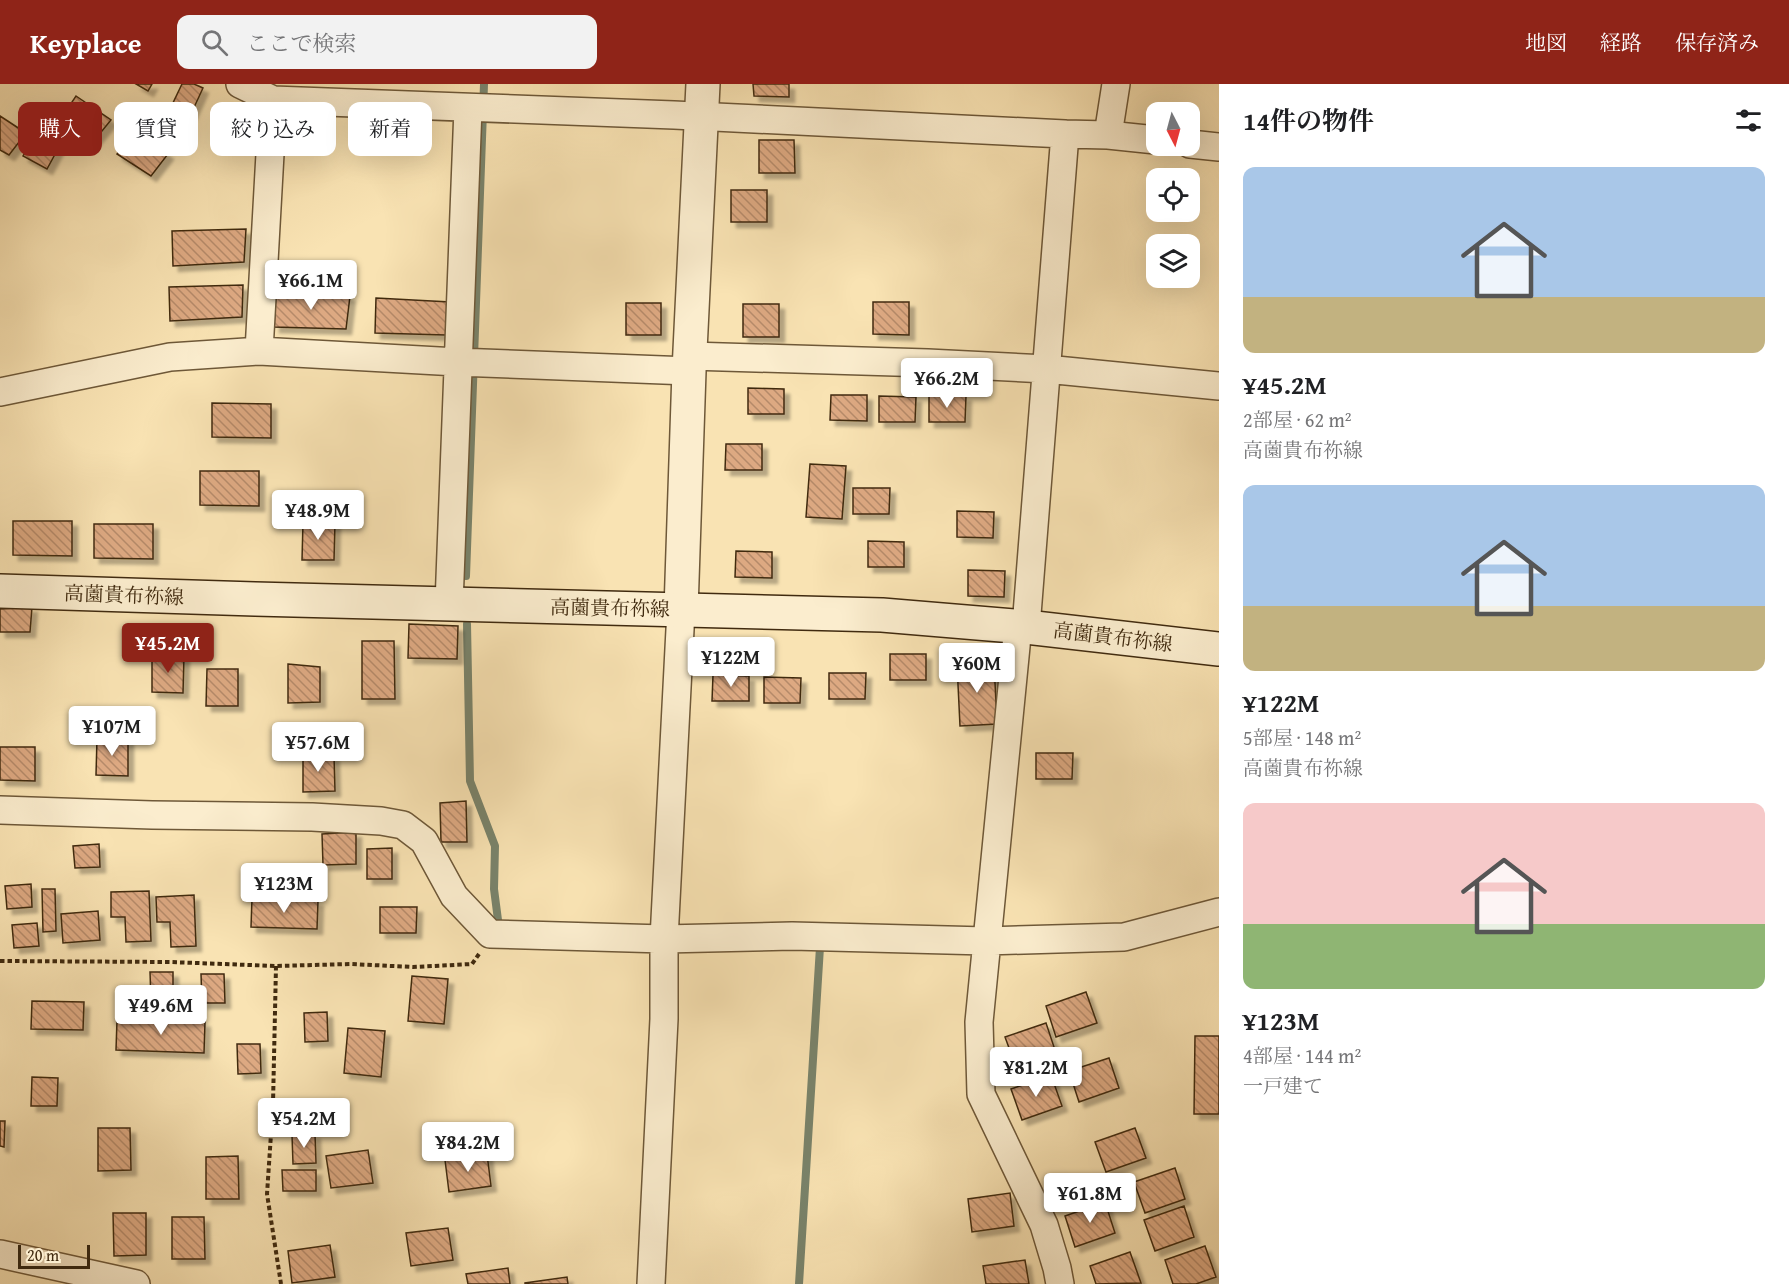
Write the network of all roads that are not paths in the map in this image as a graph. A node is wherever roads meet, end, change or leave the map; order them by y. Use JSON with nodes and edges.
{"nodes":[{"id":1,"x":240,"y":84,"type":"edge"},
{"id":2,"x":703,"y":84,"type":"edge"},
{"id":3,"x":1116,"y":84,"type":"edge"},
{"id":4,"x":273,"y":100,"type":"junction"},
{"id":5,"x":476,"y":108,"type":"junction"},
{"id":6,"x":701,"y":117,"type":"junction"},
{"id":7,"x":1065,"y":134,"type":"junction"},
{"id":8,"x":1108,"y":135,"type":"junction"},
{"id":9,"x":1146,"y":139,"type":"edge"},
{"id":10,"x":1200,"y":145,"type":"edge"},
{"id":11,"x":1219,"y":147,"type":"edge"},
{"id":12,"x":259,"y":351,"type":"junction"},
{"id":13,"x":466,"y":362,"type":"junction"},
{"id":14,"x":689,"y":364,"type":"junction"},
{"id":15,"x":1046,"y":369,"type":"junction"},
{"id":16,"x":1219,"y":386,"type":"edge"},
{"id":17,"x":0,"y":392,"type":"edge"},
{"id":18,"x":0,"y":591,"type":"edge"},
{"id":19,"x":449,"y":604,"type":"junction"},
{"id":20,"x":681,"y":610,"type":"junction"},
{"id":21,"x":1022,"y":626,"type":"junction"},
{"id":22,"x":1219,"y":650,"type":"edge"},
{"id":23,"x":0,"y":810,"type":"edge"},
{"id":24,"x":1219,"y":912,"type":"edge"},
{"id":25,"x":664,"y":939,"type":"junction"},
{"id":26,"x":986,"y":941,"type":"junction"},
{"id":27,"x":0,"y":1254,"type":"edge"},
{"id":28,"x":136,"y":1284,"type":"edge"},
{"id":29,"x":651,"y":1284,"type":"edge"},
{"id":30,"x":1060,"y":1284,"type":"edge"}],
"edges":[{"from":1,"to":4,"type":"street"},
{"from":2,"to":6,"type":"main road"},
{"from":3,"to":8,"type":"street"},
{"from":4,"to":5,"type":"street"},
{"from":4,"to":12,"type":"street"},
{"from":5,"to":6,"type":"street"},
{"from":5,"to":13,"type":"street"},
{"from":6,"to":7,"type":"street"},
{"from":6,"to":14,"type":"main road"},
{"from":7,"to":8,"type":"street"},
{"from":7,"to":15,"type":"street"},
{"from":8,"to":9,"type":"street"},
{"from":10,"to":11,"type":"street"},
{"from":12,"to":13,"type":"street"},
{"from":12,"to":17,"type":"street"},
{"from":13,"to":14,"type":"street"},
{"from":13,"to":19,"type":"street"},
{"from":14,"to":15,"type":"street"},
{"from":14,"to":20,"type":"main road"},
{"from":15,"to":16,"type":"street"},
{"from":15,"to":21,"type":"street"},
{"from":18,"to":19,"type":"main road","name":"高薗貴布祢線"},
{"from":19,"to":20,"type":"main road","name":"高薗貴布祢線"},
{"from":20,"to":21,"type":"main road","name":"高薗貴布祢線"},
{"from":20,"to":25,"type":"street"},
{"from":21,"to":22,"type":"main road","name":"高薗貴布祢線"},
{"from":21,"to":26,"type":"street"},
{"from":23,"to":25,"type":"street"},
{"from":24,"to":26,"type":"street"},
{"from":25,"to":26,"type":"street"},
{"from":25,"to":29,"type":"street"},
{"from":26,"to":30,"type":"street"},
{"from":27,"to":28,"type":"street"}]}
